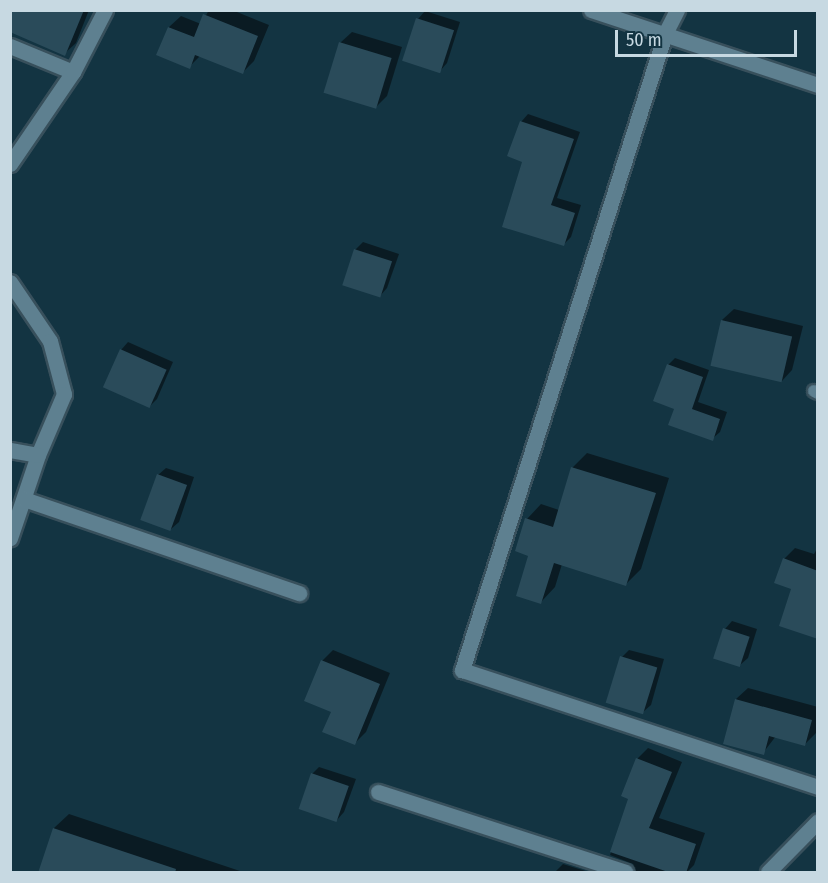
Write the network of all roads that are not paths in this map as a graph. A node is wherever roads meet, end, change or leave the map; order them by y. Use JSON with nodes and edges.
{"nodes":[{"id":1,"x":105,"y":10,"type":"edge"},
{"id":2,"x":591,"y":10,"type":"edge"},
{"id":3,"x":677,"y":10,"type":"edge"},
{"id":4,"x":665,"y":34,"type":"junction"},
{"id":5,"x":10,"y":46,"type":"edge"},
{"id":6,"x":73,"y":72,"type":"junction"},
{"id":7,"x":818,"y":85,"type":"edge"},
{"id":8,"x":10,"y":164,"type":"edge"},
{"id":9,"x":10,"y":282,"type":"edge"},
{"id":10,"x":10,"y":450,"type":"edge"},
{"id":11,"x":38,"y":455,"type":"junction"},
{"id":12,"x":24,"y":499,"type":"junction"},
{"id":13,"x":10,"y":538,"type":"edge"},
{"id":14,"x":299,"y":593,"type":"dead end"},
{"id":15,"x":818,"y":787,"type":"edge"},
{"id":16,"x":378,"y":792,"type":"dead end"},
{"id":17,"x":818,"y":821,"type":"edge"},
{"id":18,"x":625,"y":873,"type":"edge"},
{"id":19,"x":768,"y":873,"type":"edge"}],
"edges":[{"from":1,"to":6,"type":"street"},
{"from":2,"to":4,"type":"street"},
{"from":3,"to":4,"type":"street"},
{"from":4,"to":7,"type":"street"},
{"from":4,"to":15,"type":"street"},
{"from":5,"to":6,"type":"street"},
{"from":6,"to":8,"type":"street"},
{"from":9,"to":11,"type":"street"},
{"from":10,"to":11,"type":"street"},
{"from":11,"to":12,"type":"street"},
{"from":12,"to":13,"type":"street"},
{"from":12,"to":14,"type":"street"},
{"from":16,"to":18,"type":"street"},
{"from":17,"to":19,"type":"street"}]}
